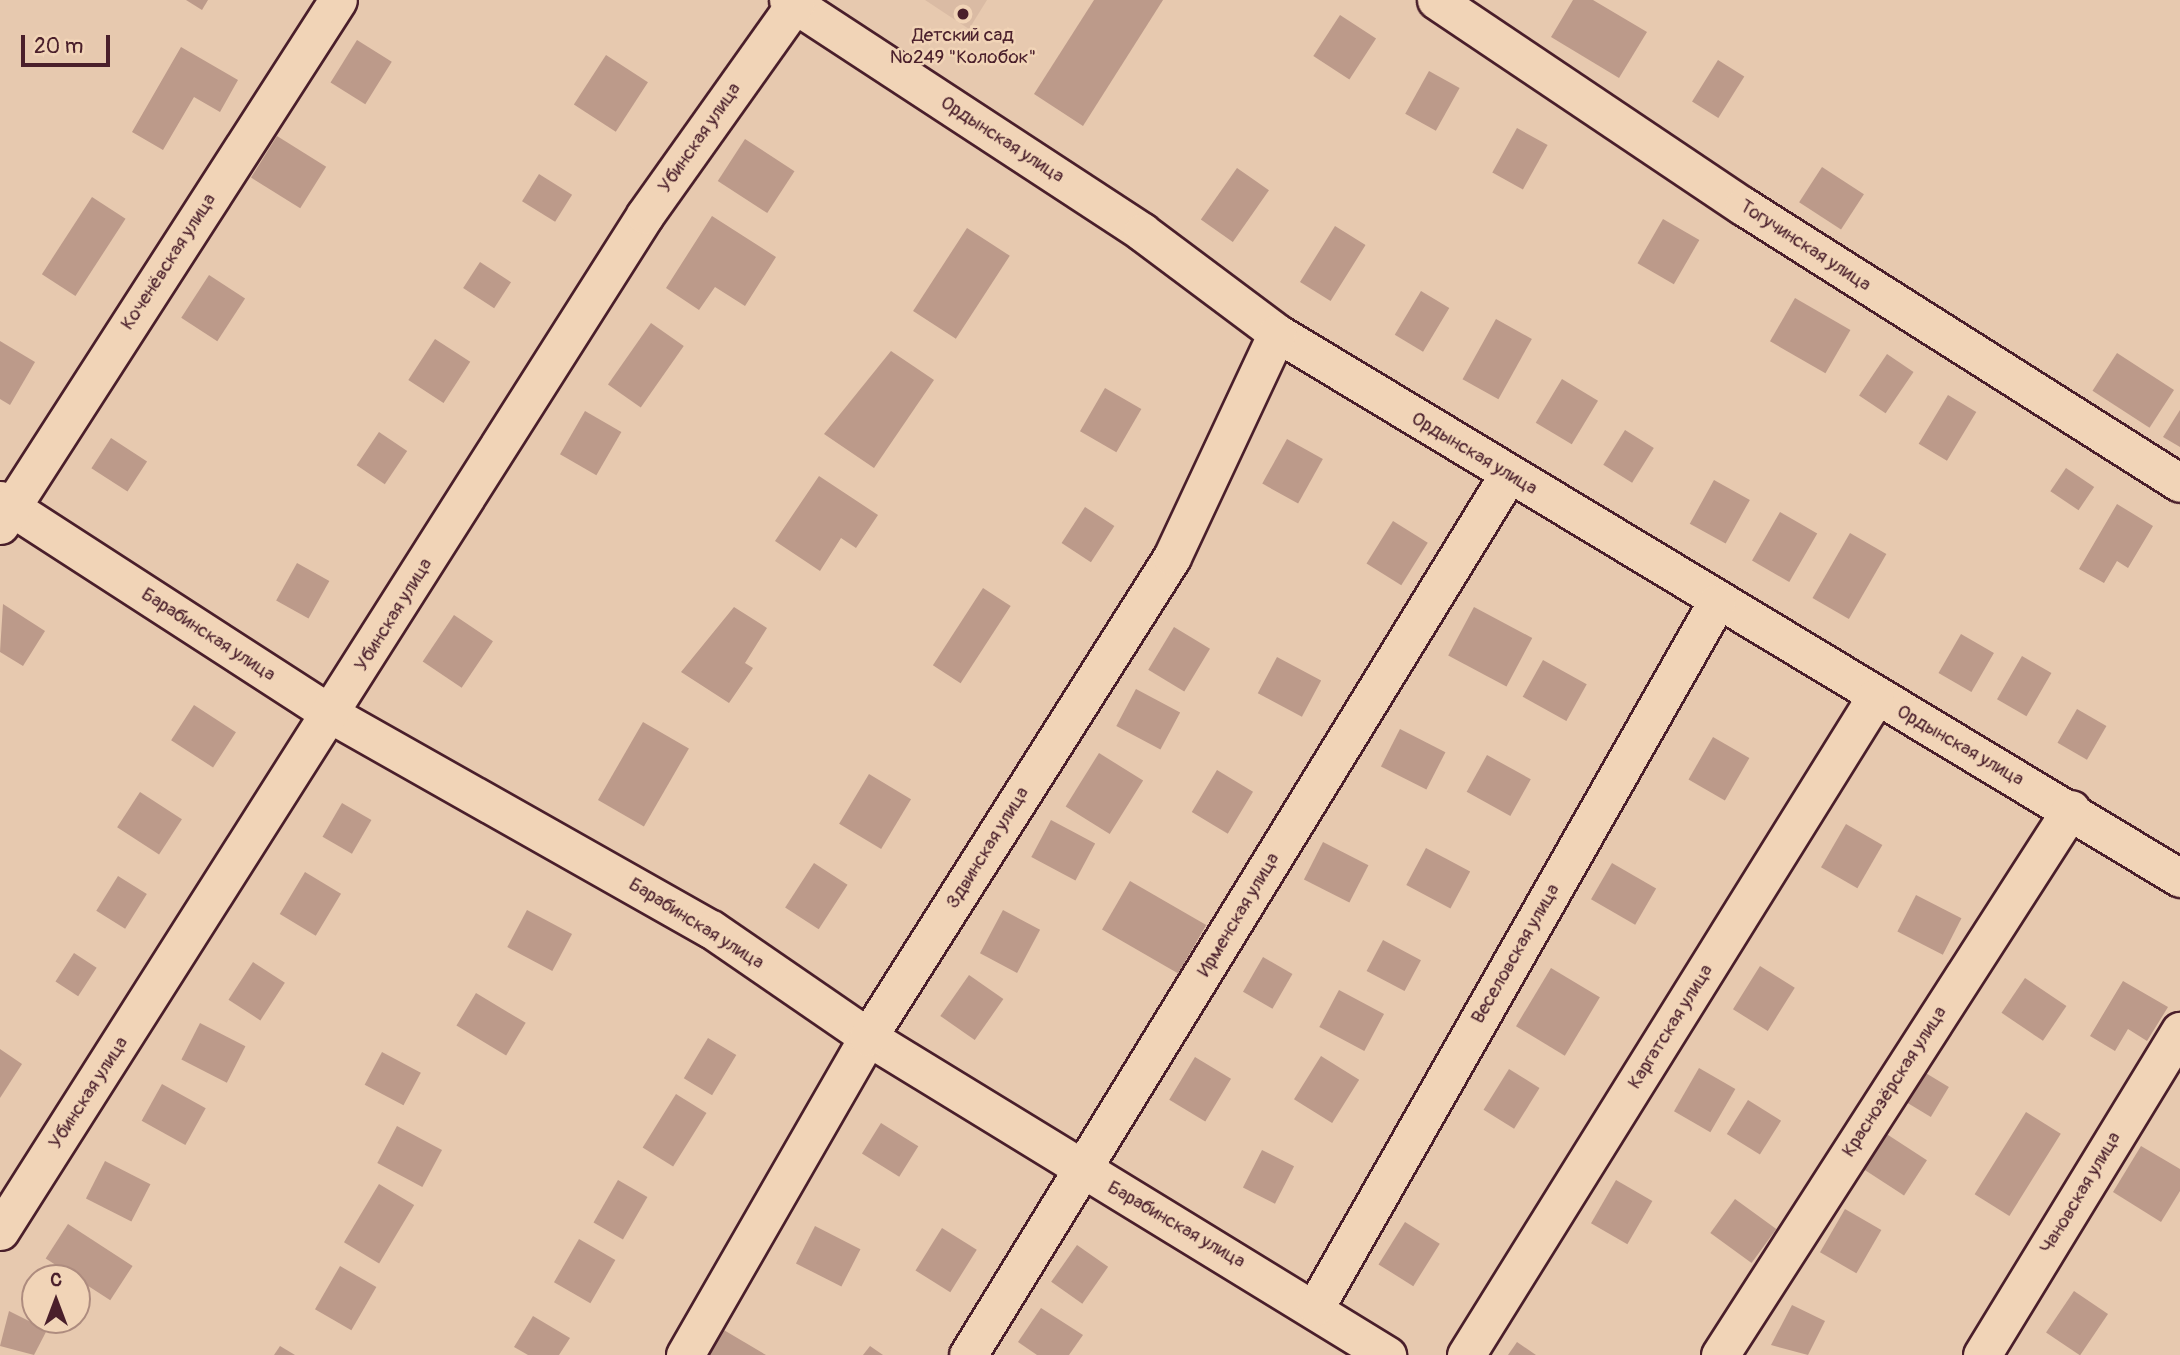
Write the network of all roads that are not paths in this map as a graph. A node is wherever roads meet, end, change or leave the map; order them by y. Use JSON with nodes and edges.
{"nodes":[{"id":1,"x":338,"y":0,"type":"edge"},
{"id":2,"x":1436,"y":0,"type":"edge"},
{"id":3,"x":791,"y":2,"type":"edge"},
{"id":4,"x":1277,"y":333,"type":"junction"},
{"id":5,"x":1508,"y":475,"type":"junction"},
{"id":6,"x":2180,"y":483,"type":"edge"},
{"id":7,"x":4,"y":510,"type":"edge"},
{"id":8,"x":1716,"y":603,"type":"junction"},
{"id":9,"x":1875,"y":698,"type":"junction"},
{"id":10,"x":332,"y":715,"type":"junction"},
{"id":11,"x":2071,"y":809,"type":"junction"},
{"id":12,"x":2180,"y":878,"type":"edge"},
{"id":13,"x":2180,"y":1031,"type":"edge"},
{"id":14,"x":868,"y":1037,"type":"junction"},
{"id":15,"x":1082,"y":1172,"type":"junction"},
{"id":16,"x":0,"y":1231,"type":"edge"},
{"id":17,"x":1316,"y":1306,"type":"junction"},
{"id":18,"x":685,"y":1355,"type":"edge"},
{"id":19,"x":968,"y":1355,"type":"edge"},
{"id":20,"x":1387,"y":1355,"type":"edge"},
{"id":21,"x":1466,"y":1355,"type":"edge"},
{"id":22,"x":1720,"y":1355,"type":"edge"},
{"id":23,"x":1982,"y":1355,"type":"edge"}],
"edges":[{"from":1,"to":7,"type":"street","name":"Коченёвская улица"},
{"from":2,"to":6,"type":"street","name":"Тогучинская улица"},
{"from":3,"to":4,"type":"street","name":"Ордынская улица"},
{"from":3,"to":10,"type":"street","name":"Убинская улица"},
{"from":4,"to":5,"type":"street","name":"Ордынская улица"},
{"from":4,"to":14,"type":"street","name":"Здвинская улица"},
{"from":5,"to":8,"type":"street","name":"Ордынская улица"},
{"from":5,"to":15,"type":"street","name":"Ирменская улица"},
{"from":7,"to":10,"type":"street","name":"Барабинская улица"},
{"from":8,"to":9,"type":"street","name":"Ордынская улица"},
{"from":8,"to":17,"type":"street","name":"Веселовская улица"},
{"from":9,"to":11,"type":"street","name":"Ордынская улица"},
{"from":9,"to":21,"type":"street","name":"Каргатская улица"},
{"from":10,"to":14,"type":"street","name":"Барабинская улица"},
{"from":10,"to":16,"type":"street","name":"Убинская улица"},
{"from":11,"to":12,"type":"street","name":"Ордынская улица"},
{"from":11,"to":22,"type":"street","name":"Краснозёрская улица"},
{"from":13,"to":23,"type":"street","name":"Чановская улица"},
{"from":14,"to":15,"type":"street","name":"Барабинская улица"},
{"from":14,"to":18,"type":"street","name":"Здвинская улица"},
{"from":15,"to":17,"type":"street","name":"Барабинская улица"},
{"from":15,"to":19,"type":"street","name":"Ирменская улица"},
{"from":17,"to":20,"type":"street","name":"Барабинская улица"}]}
